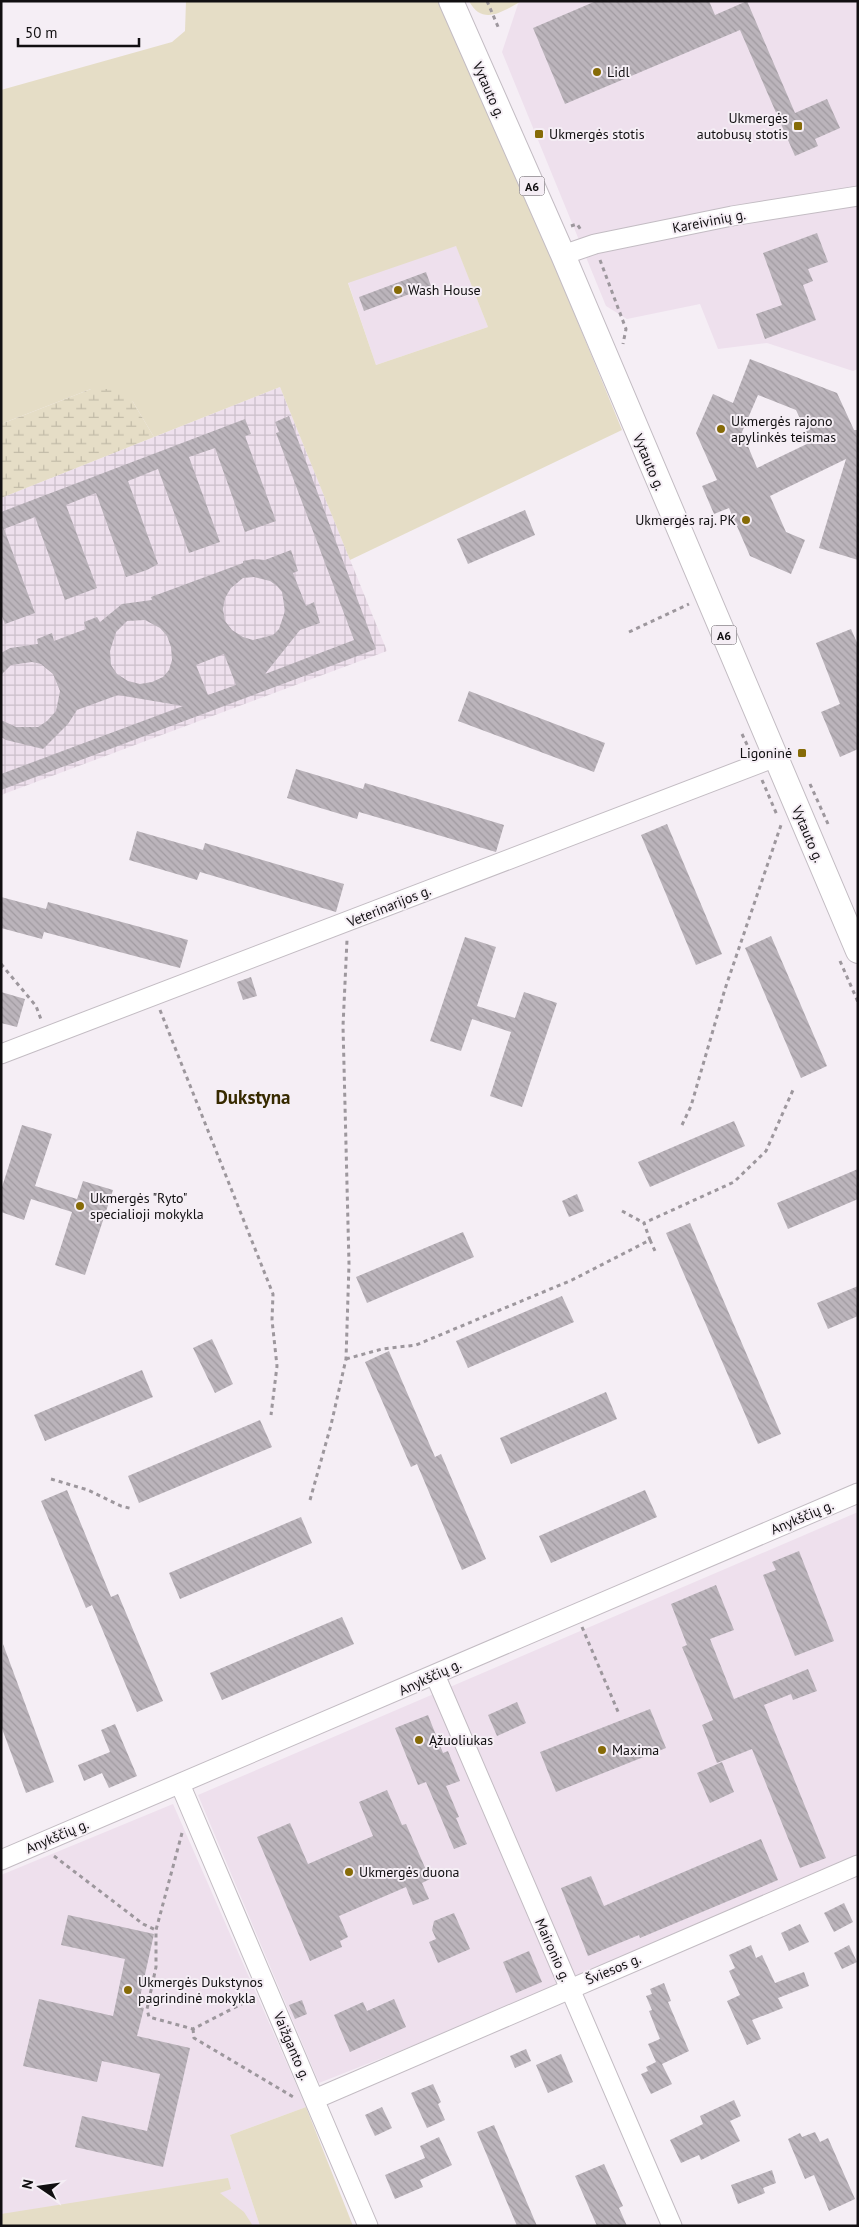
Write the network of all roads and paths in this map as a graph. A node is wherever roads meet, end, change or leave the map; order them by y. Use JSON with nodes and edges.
{"nodes":[{"id":1,"x":451,"y":1,"type":"edge"},
{"id":2,"x":487,"y":1,"type":"edge"},
{"id":3,"x":499,"y":29,"type":"dead end"},
{"id":4,"x":858,"y":196,"type":"edge"},
{"id":5,"x":562,"y":255,"type":"junction"},
{"id":6,"x":690,"y":604,"type":"dead end"},
{"id":7,"x":629,"y":632,"type":"dead end"},
{"id":8,"x":776,"y":757,"type":"junction"},
{"id":9,"x":781,"y":825,"type":"dead end"},
{"id":10,"x":348,"y":922,"type":"junction"},
{"id":11,"x":858,"y":951,"type":"edge"},
{"id":12,"x":1,"y":964,"type":"edge"},
{"id":13,"x":154,"y":996,"type":"junction"},
{"id":14,"x":48,"y":1036,"type":"junction"},
{"id":15,"x":1,"y":1054,"type":"edge"},
{"id":16,"x":793,"y":1090,"type":"dead end"},
{"id":17,"x":682,"y":1125,"type":"dead end"},
{"id":18,"x":622,"y":1211,"type":"dead end"},
{"id":19,"x":644,"y":1223,"type":"junction"},
{"id":20,"x":650,"y":1240,"type":"junction"},
{"id":21,"x":655,"y":1251,"type":"dead end"},
{"id":22,"x":346,"y":1359,"type":"junction"},
{"id":23,"x":271,"y":1415,"type":"dead end"},
{"id":24,"x":52,"y":1479,"type":"dead end"},
{"id":25,"x":858,"y":1493,"type":"edge"},
{"id":26,"x":310,"y":1500,"type":"dead end"},
{"id":27,"x":133,"y":1509,"type":"dead end"},
{"id":28,"x":577,"y":1614,"type":"junction"},
{"id":29,"x":435,"y":1674,"type":"junction"},
{"id":30,"x":619,"y":1714,"type":"dead end"},
{"id":31,"x":180,"y":1784,"type":"junction"},
{"id":32,"x":182,"y":1831,"type":"dead end"},
{"id":33,"x":46,"y":1842,"type":"junction"},
{"id":34,"x":1,"y":1860,"type":"edge"},
{"id":35,"x":858,"y":1866,"type":"edge"},
{"id":36,"x":156,"y":1930,"type":"junction"},
{"id":37,"x":570,"y":1988,"type":"junction"},
{"id":38,"x":268,"y":1990,"type":"junction"},
{"id":39,"x":193,"y":2029,"type":"junction"},
{"id":40,"x":315,"y":2099,"type":"junction"},
{"id":41,"x":368,"y":2226,"type":"edge"},
{"id":42,"x":672,"y":2226,"type":"edge"}],
"edges":[{"from":1,"to":5,"type":"main road","name":"Vytauto g.","number":"A6"},
{"from":2,"to":3,"type":"path"},
{"from":4,"to":5,"type":"street","name":"Kareivinių g."},
{"from":5,"to":8,"type":"main road","name":"Vytauto g.","number":"A6"},
{"from":6,"to":7,"type":"path"},
{"from":8,"to":10,"type":"street","name":"Veterinarijos g."},
{"from":8,"to":11,"type":"main road","name":"Vytauto g.","number":"A6"},
{"from":9,"to":17,"type":"path"},
{"from":10,"to":13,"type":"street","name":"Veterinarijos g."},
{"from":10,"to":22,"type":"path"},
{"from":12,"to":14,"type":"path"},
{"from":13,"to":14,"type":"street","name":"Veterinarijos g."},
{"from":13,"to":23,"type":"path"},
{"from":14,"to":15,"type":"street","name":"Veterinarijos g."},
{"from":16,"to":19,"type":"path"},
{"from":18,"to":19,"type":"path"},
{"from":19,"to":20,"type":"path"},
{"from":20,"to":21,"type":"path"},
{"from":20,"to":22,"type":"path"},
{"from":22,"to":26,"type":"path"},
{"from":24,"to":27,"type":"path"},
{"from":25,"to":28,"type":"street","name":"Anykščių g."},
{"from":28,"to":29,"type":"street","name":"Anykščių g."},
{"from":28,"to":30,"type":"path"},
{"from":29,"to":31,"type":"street","name":"Anykščių g."},
{"from":29,"to":37,"type":"street","name":"Maironio g."},
{"from":31,"to":33,"type":"street","name":"Anykščių g."},
{"from":31,"to":38,"type":"street","name":"Vaižganto g."},
{"from":32,"to":36,"type":"path"},
{"from":33,"to":34,"type":"street","name":"Anykščių g."},
{"from":33,"to":36,"type":"path"},
{"from":35,"to":37,"type":"street","name":"Šviesos g."},
{"from":36,"to":39,"type":"path"},
{"from":37,"to":40,"type":"street","name":"Šviesos g."},
{"from":37,"to":42,"type":"street","name":"Maironio g."},
{"from":38,"to":39,"type":"path"},
{"from":38,"to":40,"type":"street","name":"Vaižganto g."},
{"from":39,"to":40,"type":"path"},
{"from":40,"to":41,"type":"street","name":"Vaižganto g."}]}
